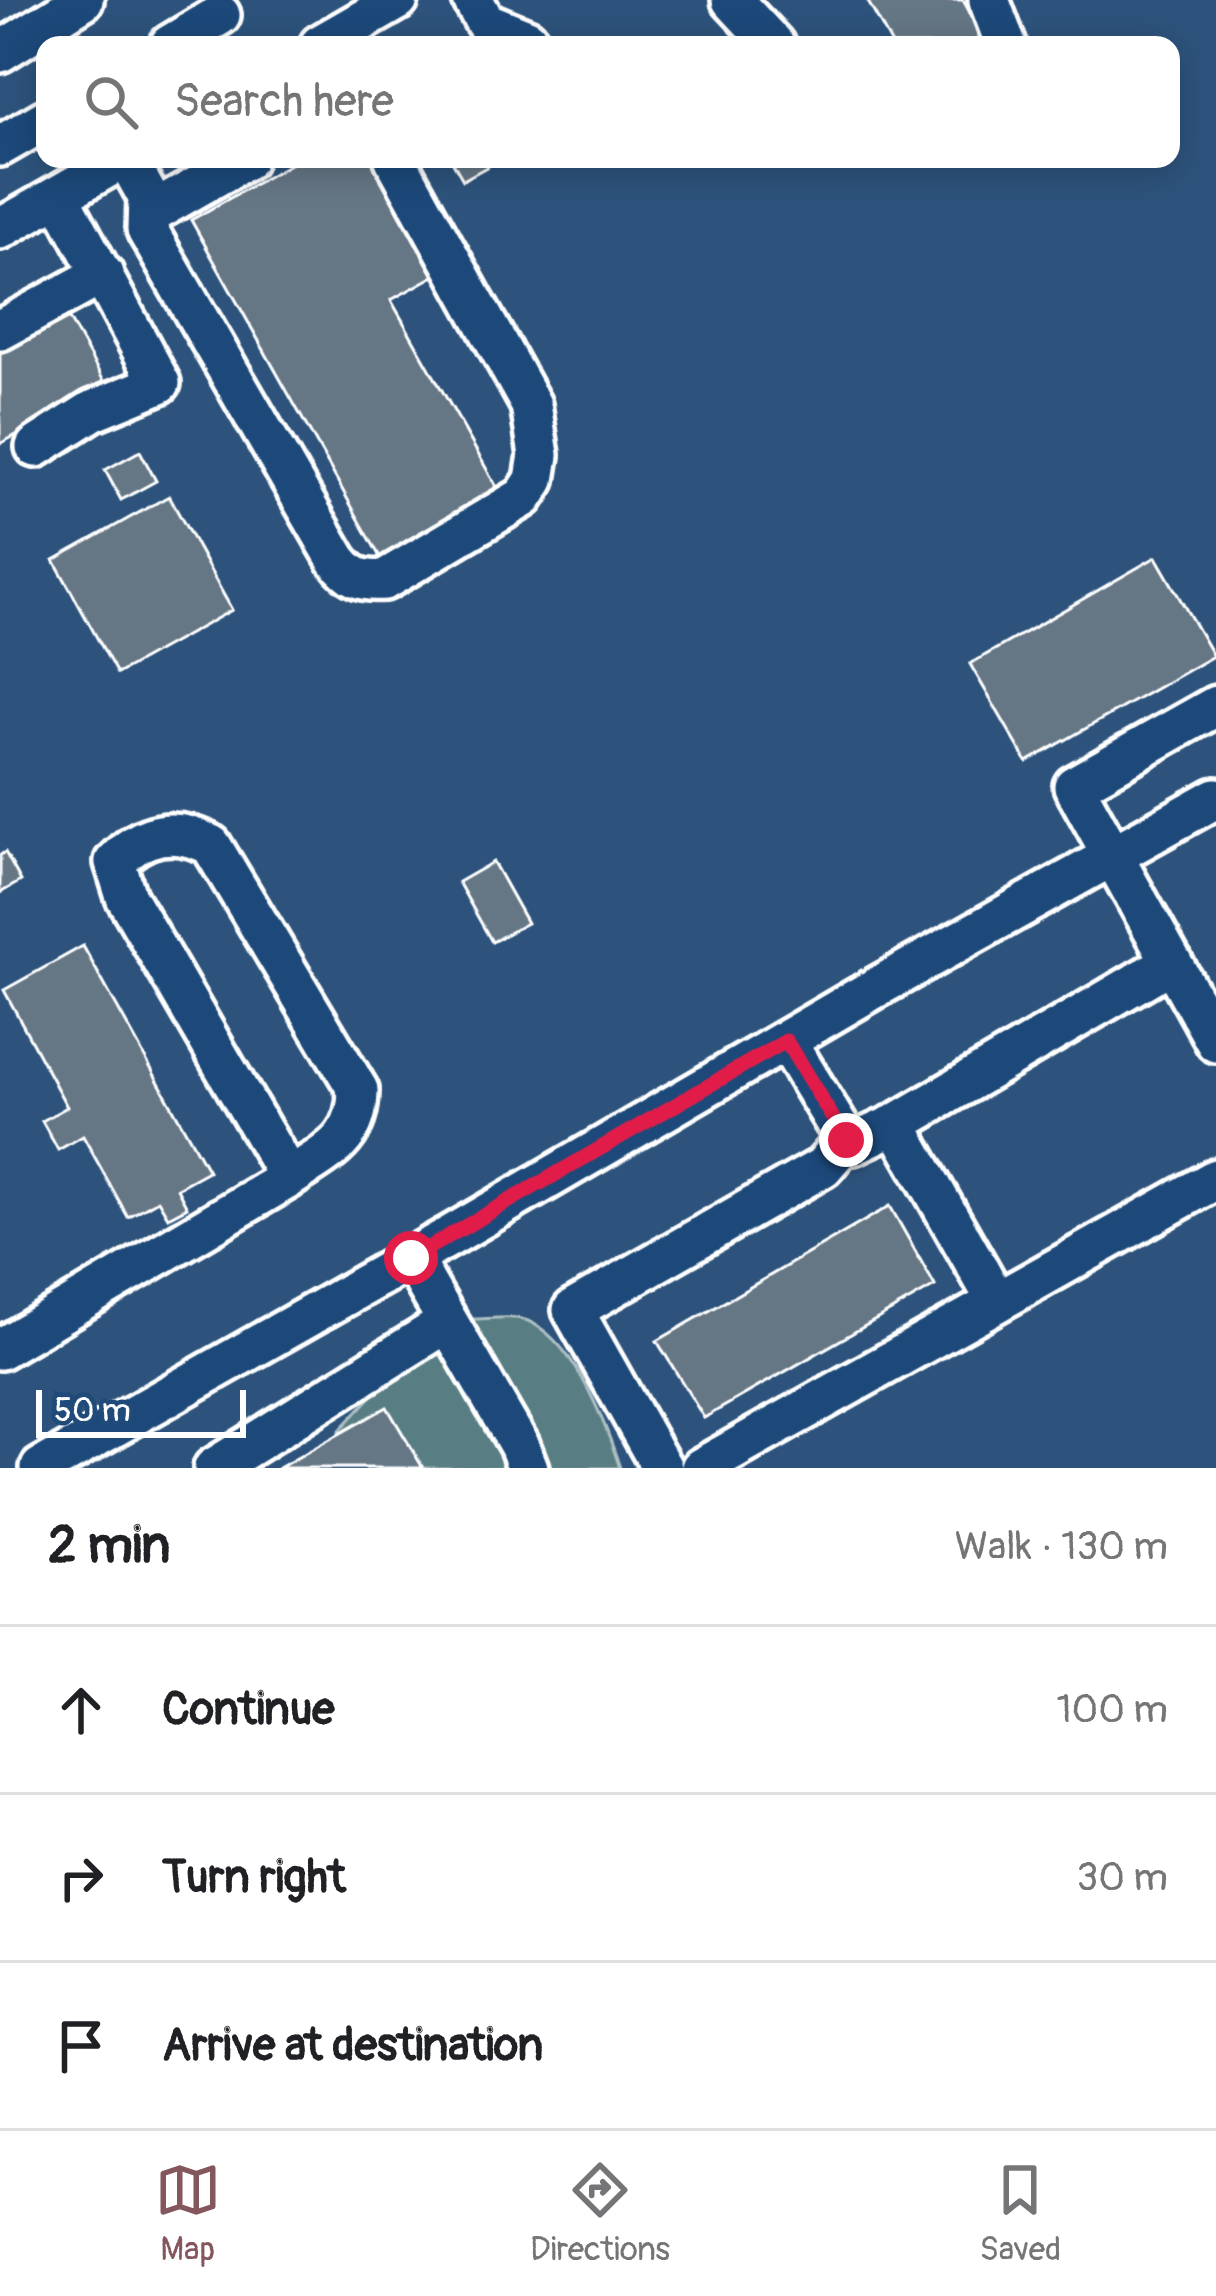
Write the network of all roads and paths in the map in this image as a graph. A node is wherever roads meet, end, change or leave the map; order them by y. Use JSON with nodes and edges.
{"nodes":[{"id":1,"x":83,"y":0,"type":"edge"},
{"id":2,"x":398,"y":0,"type":"edge"},
{"id":3,"x":473,"y":0,"type":"edge"},
{"id":4,"x":732,"y":0,"type":"edge"},
{"id":5,"x":989,"y":0,"type":"edge"},
{"id":6,"x":223,"y":20,"type":"edge"},
{"id":7,"x":189,"y":36,"type":"edge"},
{"id":8,"x":347,"y":36,"type":"edge"},
{"id":9,"x":520,"y":36,"type":"edge"},
{"id":10,"x":766,"y":36,"type":"edge"},
{"id":11,"x":1003,"y":36,"type":"edge"},
{"id":12,"x":0,"y":52,"type":"edge"},
{"id":13,"x":36,"y":125,"type":"edge"},
{"id":14,"x":0,"y":146,"type":"edge"},
{"id":15,"x":108,"y":168,"type":"edge"},
{"id":16,"x":130,"y":168,"type":"edge"},
{"id":17,"x":230,"y":168,"type":"edge"},
{"id":18,"x":399,"y":168,"type":"edge"},
{"id":19,"x":59,"y":195,"type":"junction"},
{"id":20,"x":148,"y":215,"type":"junction"},
{"id":21,"x":0,"y":230,"type":"edge"},
{"id":22,"x":103,"y":274,"type":"junction"},
{"id":23,"x":0,"y":330,"type":"edge"},
{"id":24,"x":36,"y":447,"type":"dead end"},
{"id":25,"x":1216,"y":706,"type":"edge"},
{"id":26,"x":1216,"y":798,"type":"edge"},
{"id":27,"x":1112,"y":856,"type":"junction"},
{"id":28,"x":1172,"y":962,"type":"junction"},
{"id":29,"x":786,"y":1041,"type":"junction"},
{"id":30,"x":1216,"y":1042,"type":"edge"},
{"id":31,"x":896,"y":1124,"type":"junction"},
{"id":32,"x":846,"y":1140,"type":"junction"},
{"id":33,"x":289,"y":1178,"type":"junction"},
{"id":34,"x":1216,"y":1179,"type":"edge"},
{"id":35,"x":411,"y":1258,"type":"junction"},
{"id":36,"x":997,"y":1302,"type":"junction"},
{"id":37,"x":448,"y":1322,"type":"junction"},
{"id":38,"x":0,"y":1349,"type":"edge"},
{"id":39,"x":50,"y":1466,"type":"edge"},
{"id":40,"x":214,"y":1468,"type":"edge"},
{"id":41,"x":528,"y":1468,"type":"edge"},
{"id":42,"x":662,"y":1468,"type":"edge"},
{"id":43,"x":701,"y":1468,"type":"edge"}],
"edges":[{"from":1,"to":12,"type":"street"},
{"from":2,"to":8,"type":"street"},
{"from":3,"to":9,"type":"street"},
{"from":4,"to":10,"type":"street"},
{"from":5,"to":11,"type":"street"},
{"from":6,"to":7,"type":"street"},
{"from":13,"to":14,"type":"street"},
{"from":15,"to":19,"type":"street"},
{"from":16,"to":20,"type":"street"},
{"from":17,"to":20,"type":"street"},
{"from":18,"to":20,"type":"street"},
{"from":19,"to":21,"type":"street"},
{"from":19,"to":22,"type":"street"},
{"from":22,"to":23,"type":"street"},
{"from":22,"to":24,"type":"street"},
{"from":25,"to":27,"type":"street"},
{"from":26,"to":27,"type":"street"},
{"from":27,"to":28,"type":"street"},
{"from":27,"to":29,"type":"street"},
{"from":28,"to":30,"type":"street"},
{"from":28,"to":31,"type":"street"},
{"from":29,"to":32,"type":"street"},
{"from":29,"to":35,"type":"street"},
{"from":31,"to":32,"type":"street"},
{"from":31,"to":36,"type":"street"},
{"from":32,"to":42,"type":"street"},
{"from":33,"to":33,"type":"street"},
{"from":33,"to":38,"type":"street"},
{"from":34,"to":36,"type":"street"},
{"from":35,"to":37,"type":"street"},
{"from":35,"to":39,"type":"street"},
{"from":36,"to":43,"type":"street"},
{"from":37,"to":40,"type":"street"},
{"from":37,"to":41,"type":"street"}]}
